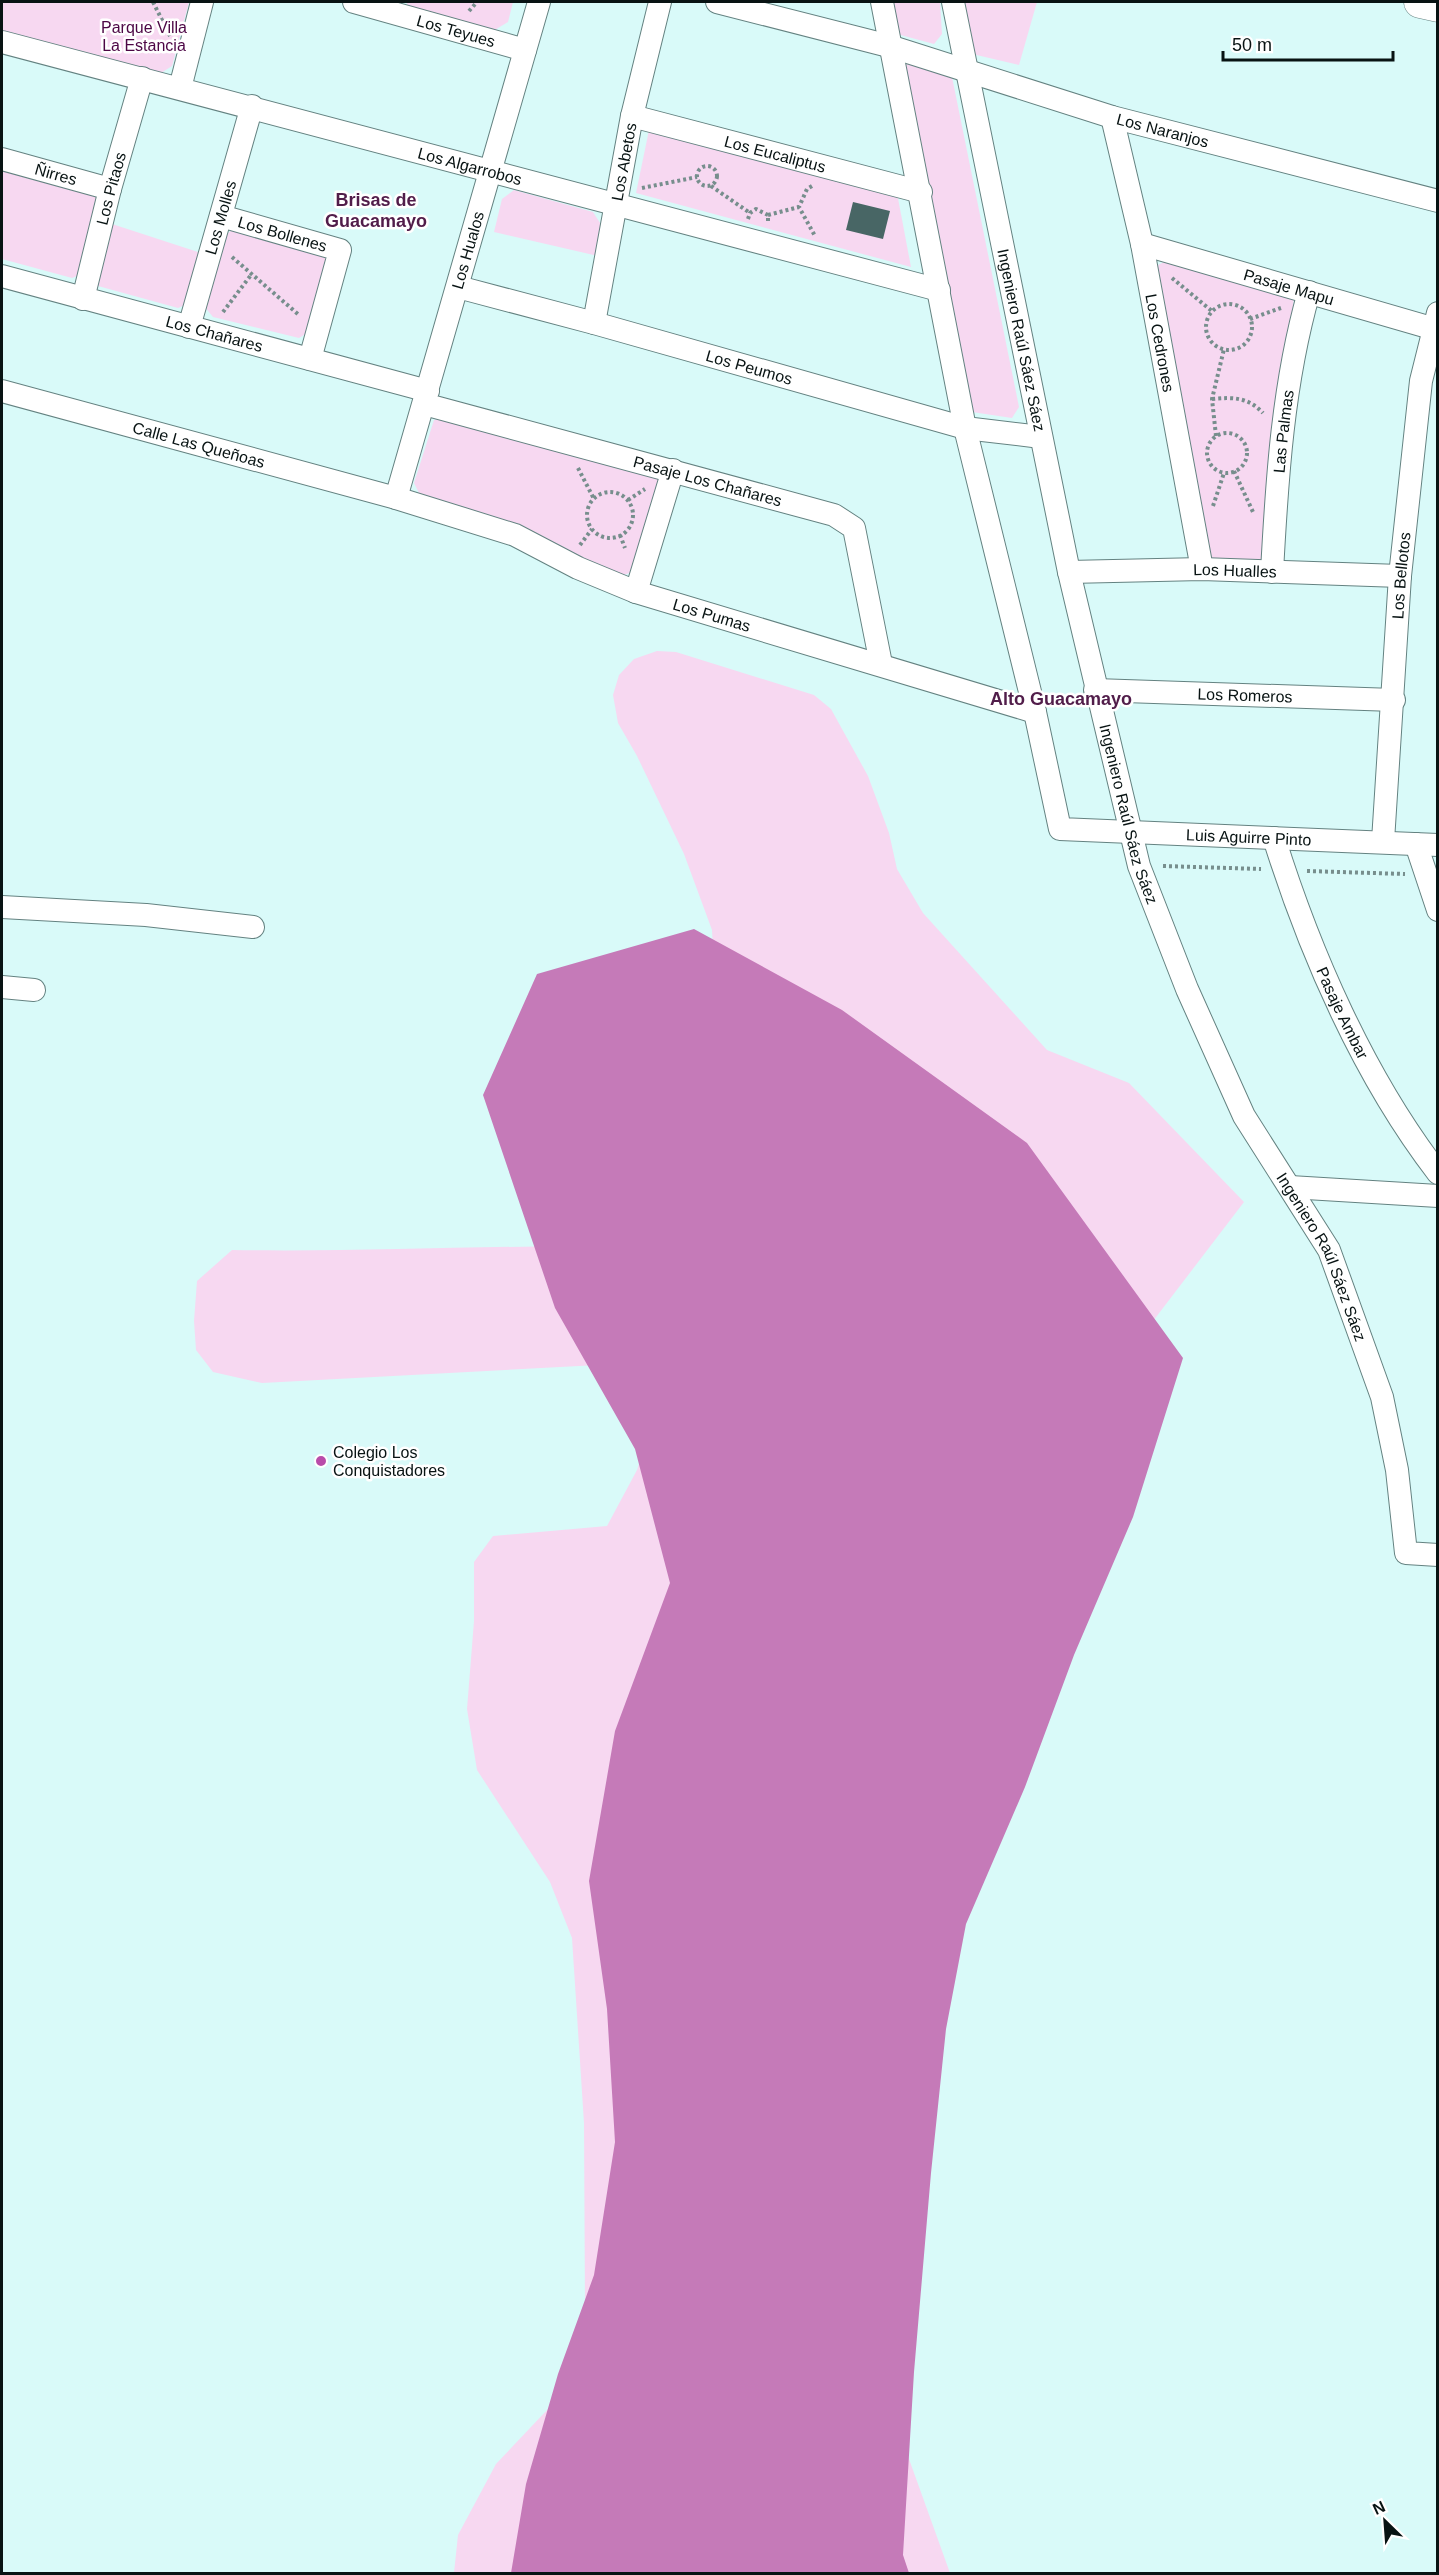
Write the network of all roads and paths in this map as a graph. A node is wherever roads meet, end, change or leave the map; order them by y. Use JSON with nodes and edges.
{"nodes":[{"id":1,"x":153,"y":2,"type":"edge"},
{"id":2,"x":202,"y":2,"type":"edge"},
{"id":3,"x":354,"y":2,"type":"edge"},
{"id":4,"x":539,"y":2,"type":"edge"},
{"id":5,"x":660,"y":2,"type":"edge"},
{"id":6,"x":717,"y":2,"type":"edge"},
{"id":7,"x":882,"y":2,"type":"edge"},
{"id":8,"x":953,"y":2,"type":"edge"},
{"id":9,"x":1420,"y":2,"type":"edge"},
{"id":10,"x":1437,"y":6,"type":"edge"},
{"id":11,"x":2,"y":42,"type":"edge"},
{"id":12,"x":168,"y":46,"type":"dead end"},
{"id":13,"x":889,"y":46,"type":"junction"},
{"id":14,"x":525,"y":50,"type":"junction"},
{"id":15,"x":965,"y":70,"type":"junction"},
{"id":16,"x":142,"y":78,"type":"junction"},
{"id":17,"x":180,"y":88,"type":"junction"},
{"id":18,"x":252,"y":106,"type":"junction"},
{"id":19,"x":632,"y":116,"type":"junction"},
{"id":20,"x":1112,"y":117,"type":"junction"},
{"id":21,"x":2,"y":159,"type":"edge"},
{"id":22,"x":491,"y":170,"type":"junction"},
{"id":23,"x":840,"y":171,"type":"junction"},
{"id":24,"x":697,"y":177,"type":"junction"},
{"id":25,"x":711,"y":186,"type":"junction"},
{"id":26,"x":110,"y":189,"type":"junction"},
{"id":27,"x":921,"y":192,"type":"junction"},
{"id":28,"x":1437,"y":201,"type":"edge"},
{"id":29,"x":615,"y":203,"type":"junction"},
{"id":30,"x":800,"y":207,"type":"junction"},
{"id":31,"x":750,"y":213,"type":"dead end"},
{"id":32,"x":768,"y":215,"type":"dead end"},
{"id":33,"x":221,"y":216,"type":"junction"},
{"id":34,"x":214,"y":241,"type":"junction"},
{"id":35,"x":1143,"y":250,"type":"junction"},
{"id":36,"x":824,"y":259,"type":"junction"},
{"id":37,"x":251,"y":275,"type":"junction"},
{"id":38,"x":2,"y":276,"type":"edge"},
{"id":39,"x":458,"y":287,"type":"junction"},
{"id":40,"x":939,"y":290,"type":"junction"},
{"id":41,"x":1309,"y":292,"type":"junction"},
{"id":42,"x":83,"y":298,"type":"junction"},
{"id":43,"x":1213,"y":312,"type":"junction"},
{"id":44,"x":594,"y":323,"type":"junction"},
{"id":45,"x":1436,"y":324,"type":"edge"},
{"id":46,"x":198,"y":329,"type":"junction"},
{"id":47,"x":318,"y":331,"type":"junction"},
{"id":48,"x":1224,"y":349,"type":"junction"},
{"id":49,"x":310,"y":359,"type":"junction"},
{"id":50,"x":2,"y":391,"type":"edge"},
{"id":51,"x":426,"y":397,"type":"junction"},
{"id":52,"x":1212,"y":399,"type":"junction"},
{"id":53,"x":964,"y":428,"type":"junction"},
{"id":54,"x":1283,"y":434,"type":"junction"},
{"id":55,"x":1216,"y":436,"type":"junction"},
{"id":56,"x":1041,"y":437,"type":"junction"},
{"id":57,"x":576,"y":465,"type":"dead end"},
{"id":58,"x":673,"y":470,"type":"junction"},
{"id":59,"x":396,"y":498,"type":"junction"},
{"id":60,"x":594,"y":499,"type":"junction"},
{"id":61,"x":592,"y":529,"type":"junction"},
{"id":62,"x":572,"y":554,"type":"dead end"},
{"id":63,"x":1202,"y":569,"type":"junction"},
{"id":64,"x":1069,"y":572,"type":"junction"},
{"id":65,"x":1272,"y":572,"type":"junction"},
{"id":66,"x":1400,"y":576,"type":"junction"},
{"id":67,"x":636,"y":592,"type":"junction"},
{"id":68,"x":881,"y":663,"type":"junction"},
{"id":69,"x":1095,"y":690,"type":"junction"},
{"id":70,"x":1394,"y":700,"type":"junction"},
{"id":71,"x":1035,"y":712,"type":"junction"},
{"id":72,"x":1131,"y":832,"type":"junction"},
{"id":73,"x":1274,"y":838,"type":"junction"},
{"id":74,"x":1383,"y":841,"type":"junction"},
{"id":75,"x":1427,"y":844,"type":"edge"},
{"id":76,"x":2,"y":907,"type":"edge"},
{"id":77,"x":1437,"y":910,"type":"edge"},
{"id":78,"x":254,"y":927,"type":"dead end"},
{"id":79,"x":2,"y":987,"type":"edge"},
{"id":80,"x":34,"y":990,"type":"dead end"},
{"id":81,"x":1437,"y":1173,"type":"edge"},
{"id":82,"x":1290,"y":1187,"type":"junction"},
{"id":83,"x":1437,"y":1196,"type":"edge"},
{"id":84,"x":1437,"y":1555,"type":"edge"}],
"edges":[{"from":1,"to":12,"type":"path"},
{"from":2,"to":17,"type":"street"},
{"from":3,"to":14,"type":"street","name":"Los Teyues"},
{"from":4,"to":14,"type":"street","name":"Los Hualos"},
{"from":5,"to":19,"type":"street","name":"Los Abetos"},
{"from":6,"to":13,"type":"street"},
{"from":7,"to":13,"type":"street"},
{"from":8,"to":15,"type":"street","name":"Ingeniero Raúl Sáez Sáez"},
{"from":9,"to":10,"type":"main road"},
{"from":11,"to":16,"type":"street","name":"Los Algarrobos"},
{"from":13,"to":15,"type":"street","name":"Los Naranjos"},
{"from":13,"to":27,"type":"street"},
{"from":14,"to":22,"type":"street","name":"Los Hualos"},
{"from":15,"to":20,"type":"street","name":"Los Naranjos"},
{"from":15,"to":56,"type":"street","name":"Ingeniero Raúl Sáez Sáez"},
{"from":16,"to":17,"type":"street","name":"Los Algarrobos"},
{"from":16,"to":26,"type":"street","name":"Los Pitaos"},
{"from":17,"to":18,"type":"street","name":"Los Algarrobos"},
{"from":18,"to":22,"type":"street","name":"Los Algarrobos"},
{"from":18,"to":33,"type":"street","name":"Los Molles"},
{"from":19,"to":23,"type":"street","name":"Los Eucaliptus"},
{"from":19,"to":29,"type":"street","name":"Los Abetos"},
{"from":20,"to":28,"type":"street","name":"Los Naranjos"},
{"from":20,"to":35,"type":"street","name":"Los Cedrones"},
{"from":21,"to":26,"type":"street","name":"Ñirres"},
{"from":22,"to":29,"type":"street","name":"Los Algarrobos"},
{"from":22,"to":39,"type":"street","name":"Los Hualos"},
{"from":23,"to":27,"type":"street","name":"Los Eucaliptus"},
{"from":23,"to":30,"type":"path"},
{"from":24,"to":25,"type":"path"},
{"from":24,"to":25,"type":"path"},
{"from":24,"to":29,"type":"path"},
{"from":25,"to":31,"type":"path"},
{"from":26,"to":42,"type":"street","name":"Los Pitaos"},
{"from":27,"to":40,"type":"street"},
{"from":29,"to":36,"type":"street","name":"Los Algarrobos"},
{"from":29,"to":44,"type":"street","name":"Los Abetos"},
{"from":30,"to":32,"type":"path"},
{"from":30,"to":36,"type":"path"},
{"from":33,"to":34,"type":"street","name":"Los Molles"},
{"from":33,"to":47,"type":"street","name":"Los Bollenes"},
{"from":34,"to":37,"type":"path"},
{"from":34,"to":46,"type":"street","name":"Los Molles"},
{"from":35,"to":41,"type":"street","name":"Pasaje Mapu"},
{"from":35,"to":43,"type":"path"},
{"from":35,"to":63,"type":"street","name":"Los Cedrones"},
{"from":36,"to":40,"type":"street","name":"Los Algarrobos"},
{"from":37,"to":46,"type":"path"},
{"from":37,"to":47,"type":"path"},
{"from":38,"to":42,"type":"street","name":"Los Chañares"},
{"from":39,"to":44,"type":"street","name":"Los Peumos"},
{"from":39,"to":51,"type":"street","name":"Los Hualos"},
{"from":40,"to":53,"type":"street"},
{"from":41,"to":45,"type":"street","name":"Pasaje Mapu"},
{"from":41,"to":54,"type":"street","name":"Las Palmas"},
{"from":42,"to":46,"type":"street","name":"Los Chañares"},
{"from":43,"to":48,"type":"path"},
{"from":43,"to":48,"type":"path"},
{"from":44,"to":53,"type":"street","name":"Los Peumos"},
{"from":45,"to":66,"type":"street","name":"Los Bellotos"},
{"from":46,"to":49,"type":"street","name":"Los Chañares"},
{"from":47,"to":49,"type":"street","name":"Los Bollenes"},
{"from":48,"to":52,"type":"path"},
{"from":49,"to":51,"type":"street","name":"Los Chañares"},
{"from":50,"to":59,"type":"street","name":"Calle Las Queñoas"},
{"from":51,"to":58,"type":"street","name":"Pasaje Los Chañares"},
{"from":51,"to":59,"type":"street","name":"Los Hualos"},
{"from":52,"to":54,"type":"path"},
{"from":52,"to":55,"type":"path"},
{"from":53,"to":56,"type":"street","name":"Los Peumos"},
{"from":53,"to":71,"type":"street"},
{"from":54,"to":65,"type":"street","name":"Las Palmas"},
{"from":55,"to":55,"type":"path"},
{"from":56,"to":64,"type":"street","name":"Ingeniero Raúl Sáez Sáez"},
{"from":57,"to":60,"type":"path"},
{"from":58,"to":67,"type":"street"},
{"from":58,"to":68,"type":"street","name":"Pasaje Los Chañares"},
{"from":59,"to":67,"type":"street","name":"Los Pumas"},
{"from":60,"to":61,"type":"path"},
{"from":60,"to":61,"type":"path"},
{"from":61,"to":62,"type":"path"},
{"from":63,"to":64,"type":"street","name":"Los Hualles"},
{"from":63,"to":65,"type":"street","name":"Los Hualles"},
{"from":64,"to":69,"type":"street","name":"Ingeniero Raúl Sáez Sáez"},
{"from":65,"to":66,"type":"street","name":"Los Hualles"},
{"from":66,"to":70,"type":"street","name":"Los Bellotos"},
{"from":67,"to":68,"type":"street","name":"Los Pumas"},
{"from":68,"to":71,"type":"street","name":"Los Pumas"},
{"from":69,"to":70,"type":"street","name":"Los Romeros"},
{"from":69,"to":72,"type":"street","name":"Ingeniero Raúl Sáez Sáez"},
{"from":70,"to":74,"type":"street","name":"Los Bellotos"},
{"from":71,"to":72,"type":"street","name":"Luis Aguirre Pinto"},
{"from":72,"to":73,"type":"street","name":"Luis Aguirre Pinto"},
{"from":72,"to":82,"type":"street","name":"Ingeniero Raúl Sáez Sáez"},
{"from":73,"to":74,"type":"street","name":"Luis Aguirre Pinto"},
{"from":73,"to":81,"type":"street","name":"Pasaje Ambar"},
{"from":74,"to":75,"type":"street","name":"Luis Aguirre Pinto"},
{"from":75,"to":77,"type":"street"},
{"from":76,"to":78,"type":"street"},
{"from":79,"to":80,"type":"street"},
{"from":82,"to":83,"type":"street"},
{"from":82,"to":84,"type":"street","name":"Ingeniero Raúl Sáez Sáez"}]}
